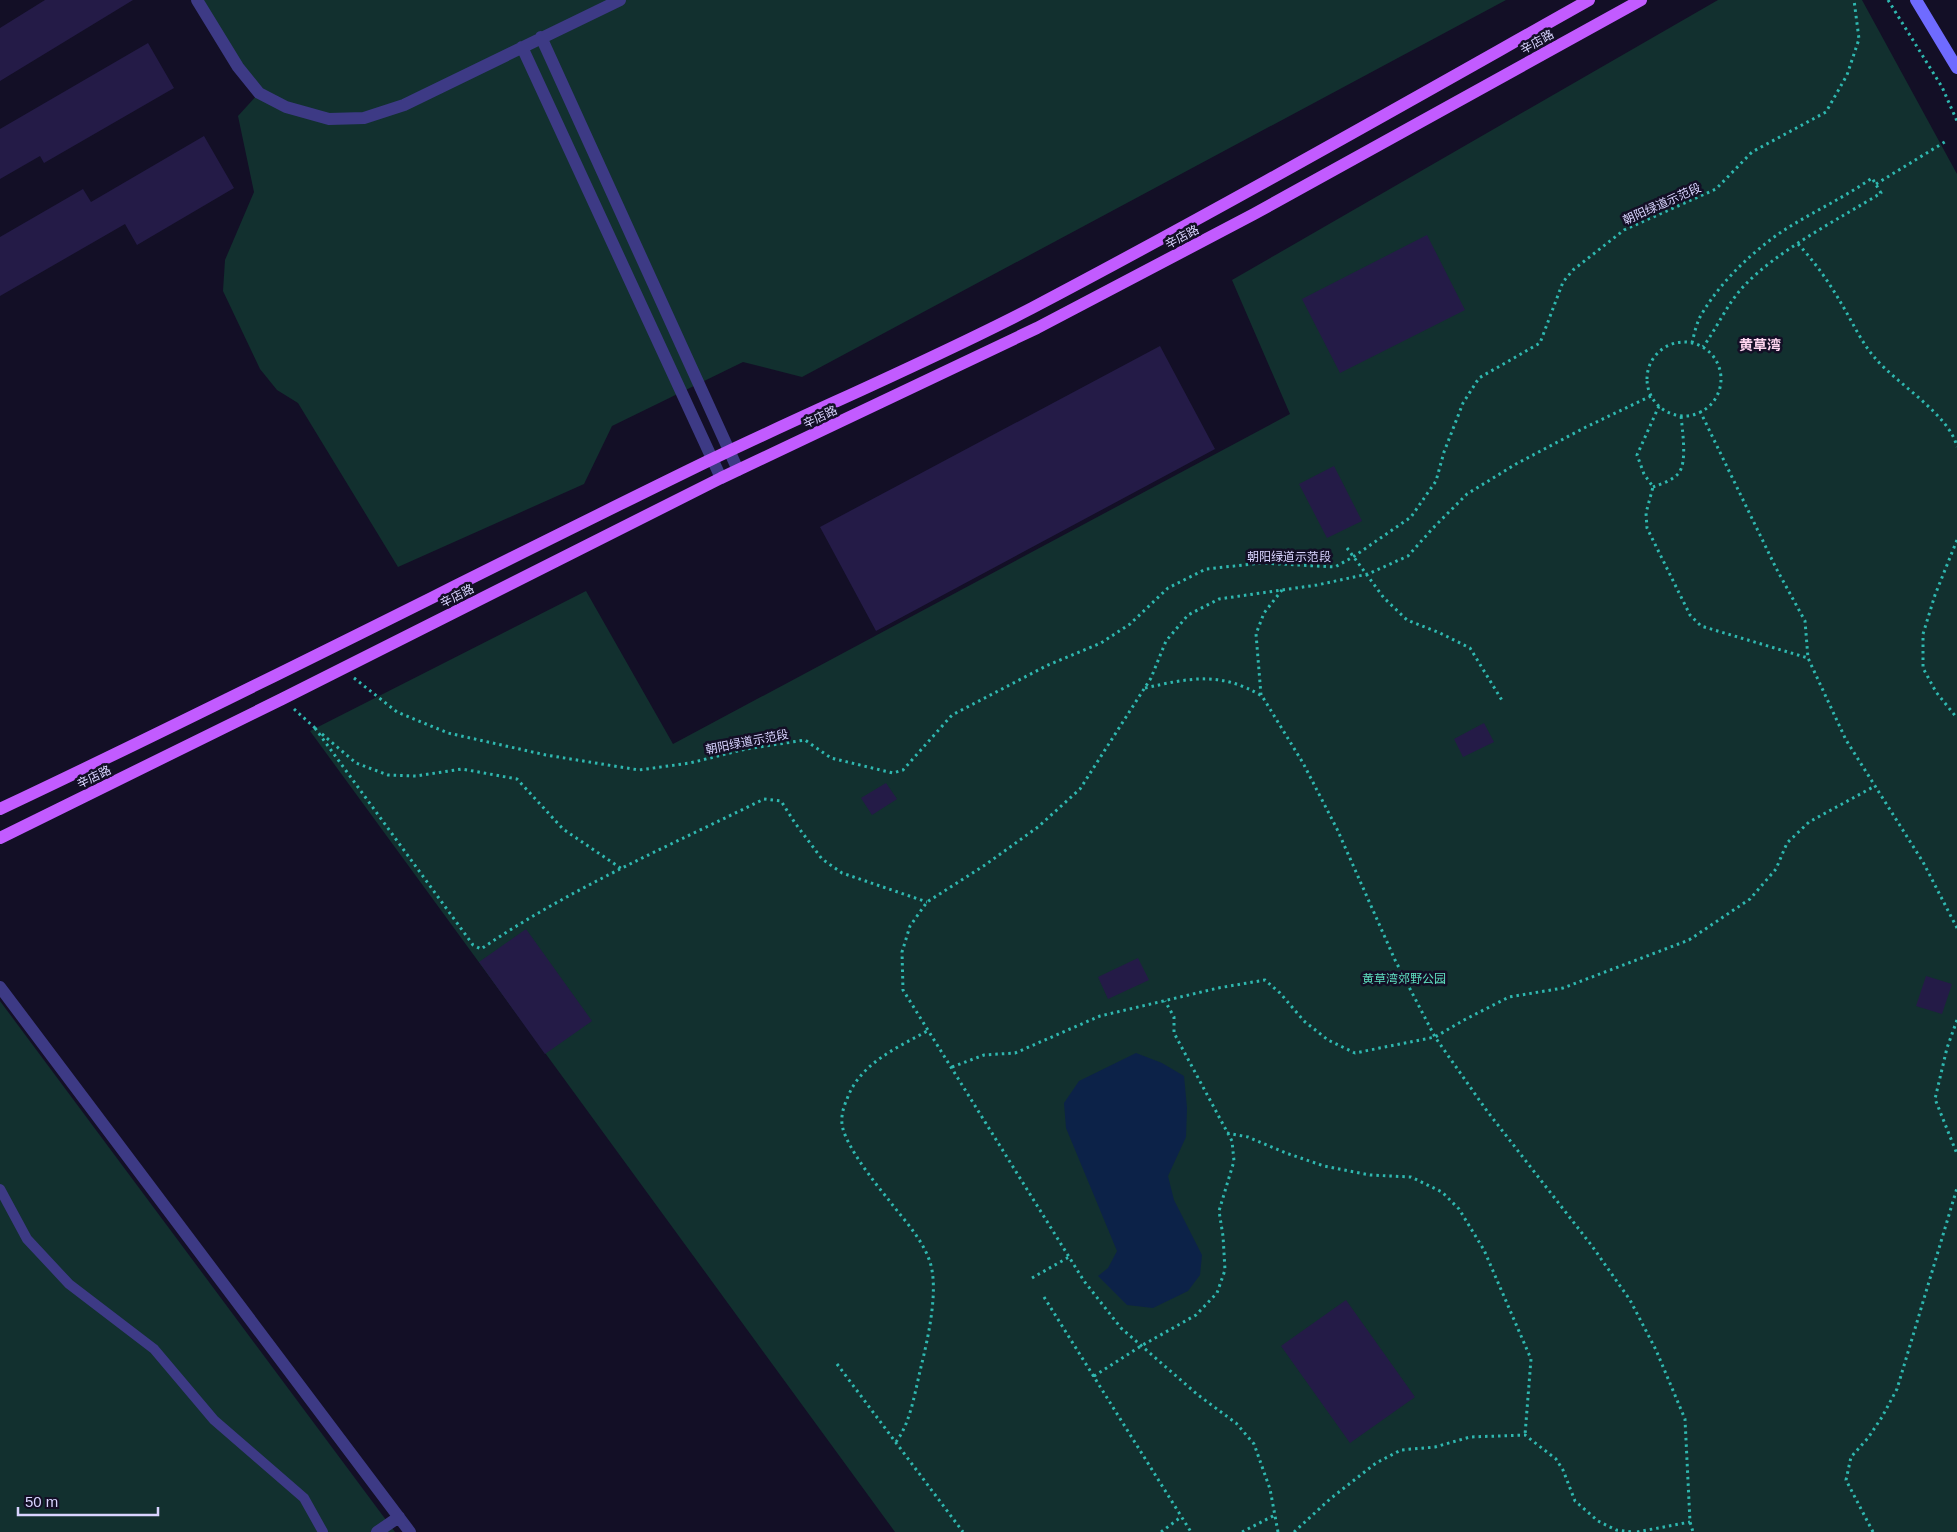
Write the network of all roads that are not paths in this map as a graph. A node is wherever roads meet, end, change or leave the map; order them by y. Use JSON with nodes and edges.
{"nodes":[{"id":1,"x":197,"y":0,"type":"edge"},
{"id":2,"x":620,"y":0,"type":"edge"},
{"id":3,"x":1589,"y":0,"type":"edge"},
{"id":4,"x":1641,"y":0,"type":"edge"},
{"id":5,"x":1916,"y":0,"type":"edge"},
{"id":6,"x":541,"y":37,"type":"junction"},
{"id":7,"x":522,"y":47,"type":"junction"},
{"id":8,"x":1957,"y":68,"type":"edge"},
{"id":9,"x":730,"y":451,"type":"junction"},
{"id":10,"x":713,"y":459,"type":"junction"},
{"id":11,"x":738,"y":470,"type":"junction"},
{"id":12,"x":722,"y":478,"type":"junction"},
{"id":13,"x":0,"y":809,"type":"edge"},
{"id":14,"x":0,"y":838,"type":"edge"},
{"id":15,"x":0,"y":987,"type":"edge"},
{"id":16,"x":0,"y":1189,"type":"edge"},
{"id":17,"x":399,"y":1517,"type":"junction"},
{"id":18,"x":323,"y":1532,"type":"edge"},
{"id":19,"x":377,"y":1532,"type":"edge"},
{"id":20,"x":410,"y":1532,"type":"edge"}],
"edges":[{"from":1,"to":7,"type":"street"},
{"from":2,"to":6,"type":"street"},
{"from":3,"to":9,"type":"main road","name":"辛店路"},
{"from":4,"to":11,"type":"main road","name":"辛店路"},
{"from":5,"to":8,"type":"main road"},
{"from":6,"to":7,"type":"street"},
{"from":6,"to":9,"type":"street"},
{"from":7,"to":10,"type":"street"},
{"from":9,"to":10,"type":"main road","name":"辛店路"},
{"from":9,"to":11,"type":"street"},
{"from":10,"to":12,"type":"street"},
{"from":10,"to":13,"type":"main road","name":"辛店路"},
{"from":11,"to":12,"type":"main road","name":"辛店路"},
{"from":12,"to":14,"type":"main road","name":"辛店路"},
{"from":15,"to":17,"type":"street"},
{"from":16,"to":18,"type":"lane"},
{"from":17,"to":19,"type":"street"},
{"from":17,"to":20,"type":"street"}]}
